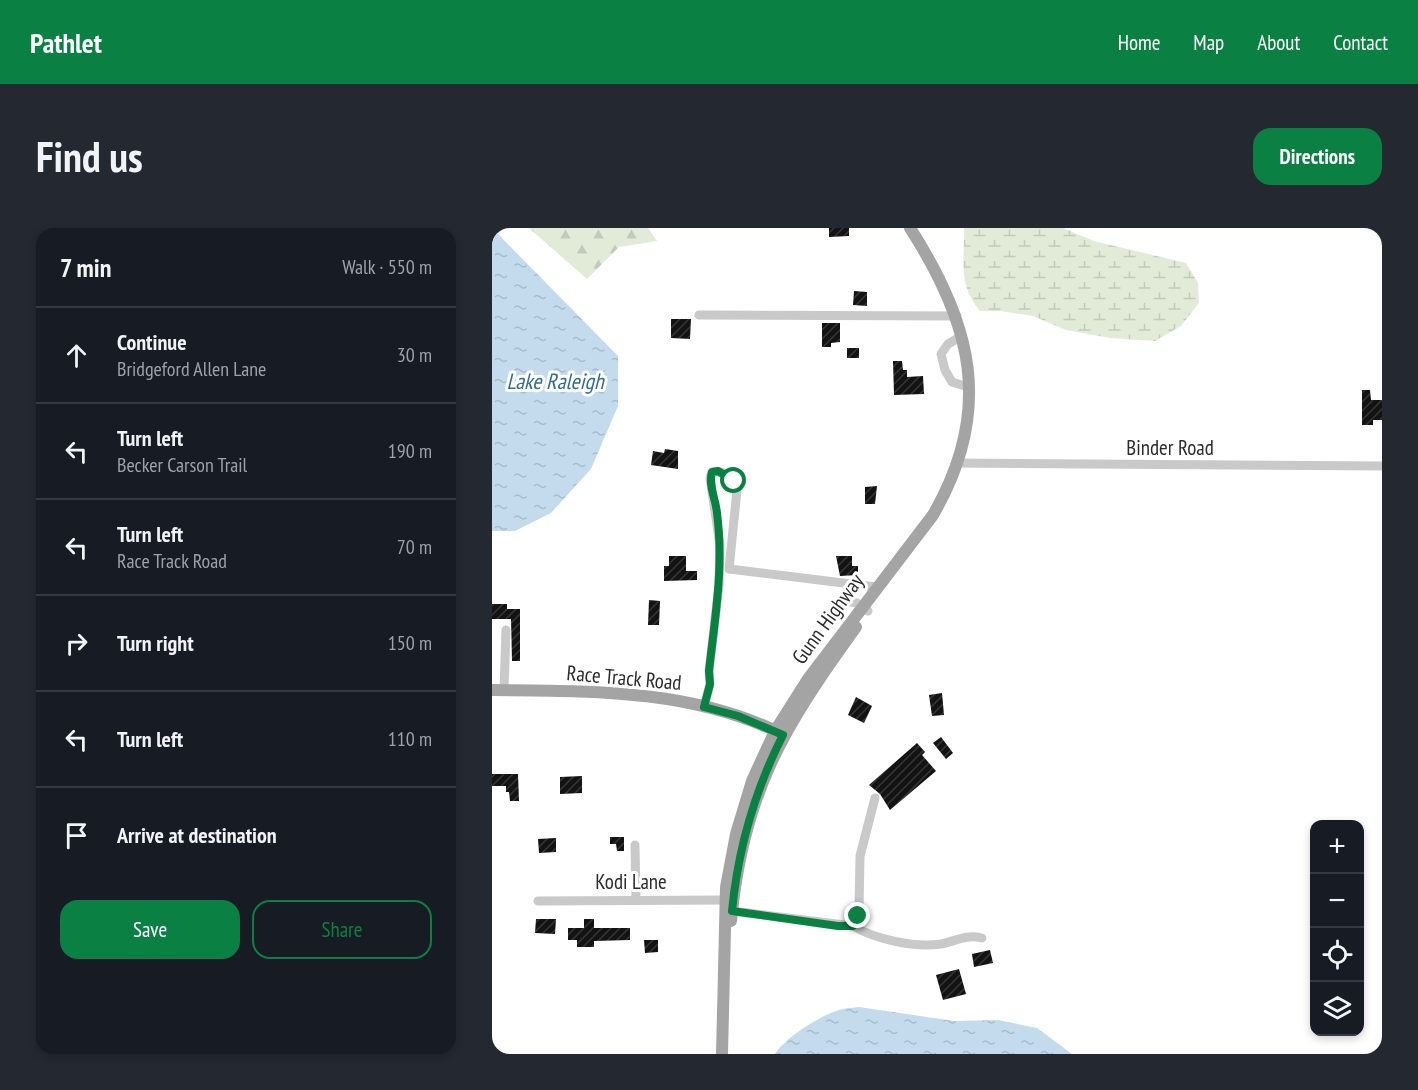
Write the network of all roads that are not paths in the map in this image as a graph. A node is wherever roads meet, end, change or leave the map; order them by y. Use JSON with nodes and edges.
{"nodes":[{"id":1,"x":910,"y":228,"type":"edge"},
{"id":2,"x":699,"y":315,"type":"dead end"},
{"id":3,"x":957,"y":316,"type":"junction"},
{"id":4,"x":962,"y":336,"type":"junction"},
{"id":5,"x":968,"y":387,"type":"junction"},
{"id":6,"x":957,"y":462,"type":"junction"},
{"id":7,"x":1382,"y":466,"type":"edge"},
{"id":8,"x":919,"y":535,"type":"junction"},
{"id":9,"x":876,"y":587,"type":"junction"},
{"id":10,"x":841,"y":600,"type":"dead end"},
{"id":11,"x":865,"y":609,"type":"junction"},
{"id":12,"x":506,"y":630,"type":"dead end"},
{"id":13,"x":498,"y":690,"type":"edge"},
{"id":14,"x":704,"y":707,"type":"junction"},
{"id":15,"x":779,"y":733,"type":"junction"},
{"id":16,"x":874,"y":798,"type":"dead end"},
{"id":17,"x":635,"y":845,"type":"dead end"},
{"id":18,"x":636,"y":900,"type":"junction"},
{"id":19,"x":725,"y":900,"type":"junction"},
{"id":20,"x":538,"y":901,"type":"dead end"},
{"id":21,"x":732,"y":911,"type":"junction"},
{"id":22,"x":853,"y":926,"type":"junction"},
{"id":23,"x":982,"y":938,"type":"dead end"},
{"id":24,"x":725,"y":965,"type":"junction"},
{"id":25,"x":722,"y":1054,"type":"edge"}],
"edges":[{"from":1,"to":3,"type":"main road","name":"Gunn Highway"},
{"from":2,"to":3,"type":"street"},
{"from":3,"to":4,"type":"main road","name":"Gunn Highway"},
{"from":4,"to":5,"type":"main road","name":"Gunn Highway"},
{"from":4,"to":5,"type":"street"},
{"from":5,"to":6,"type":"main road","name":"Gunn Highway"},
{"from":6,"to":7,"type":"street","name":"Binder Road"},
{"from":6,"to":8,"type":"main road","name":"Gunn Highway"},
{"from":8,"to":9,"type":"main road","name":"Gunn Highway"},
{"from":8,"to":11,"type":"main road"},
{"from":9,"to":11,"type":"main road","name":"Gunn Highway"},
{"from":9,"to":14,"type":"street"},
{"from":10,"to":11,"type":"street"},
{"from":11,"to":15,"type":"main road","name":"Gunn Highway"},
{"from":12,"to":13,"type":"street"},
{"from":13,"to":14,"type":"main road","name":"Race Track Road"},
{"from":14,"to":15,"type":"main road","name":"Race Track Road"},
{"from":15,"to":19,"type":"main road","name":"Gunn Highway"},
{"from":15,"to":21,"type":"main road"},
{"from":16,"to":22,"type":"street"},
{"from":17,"to":18,"type":"street"},
{"from":18,"to":19,"type":"street","name":"Kodi Lane"},
{"from":18,"to":20,"type":"street","name":"Kodi Lane"},
{"from":19,"to":24,"type":"main road","name":"Gunn Highway"},
{"from":21,"to":22,"type":"street"},
{"from":21,"to":24,"type":"main road"},
{"from":22,"to":23,"type":"street"},
{"from":24,"to":25,"type":"main road","name":"Gunn Highway"}]}
